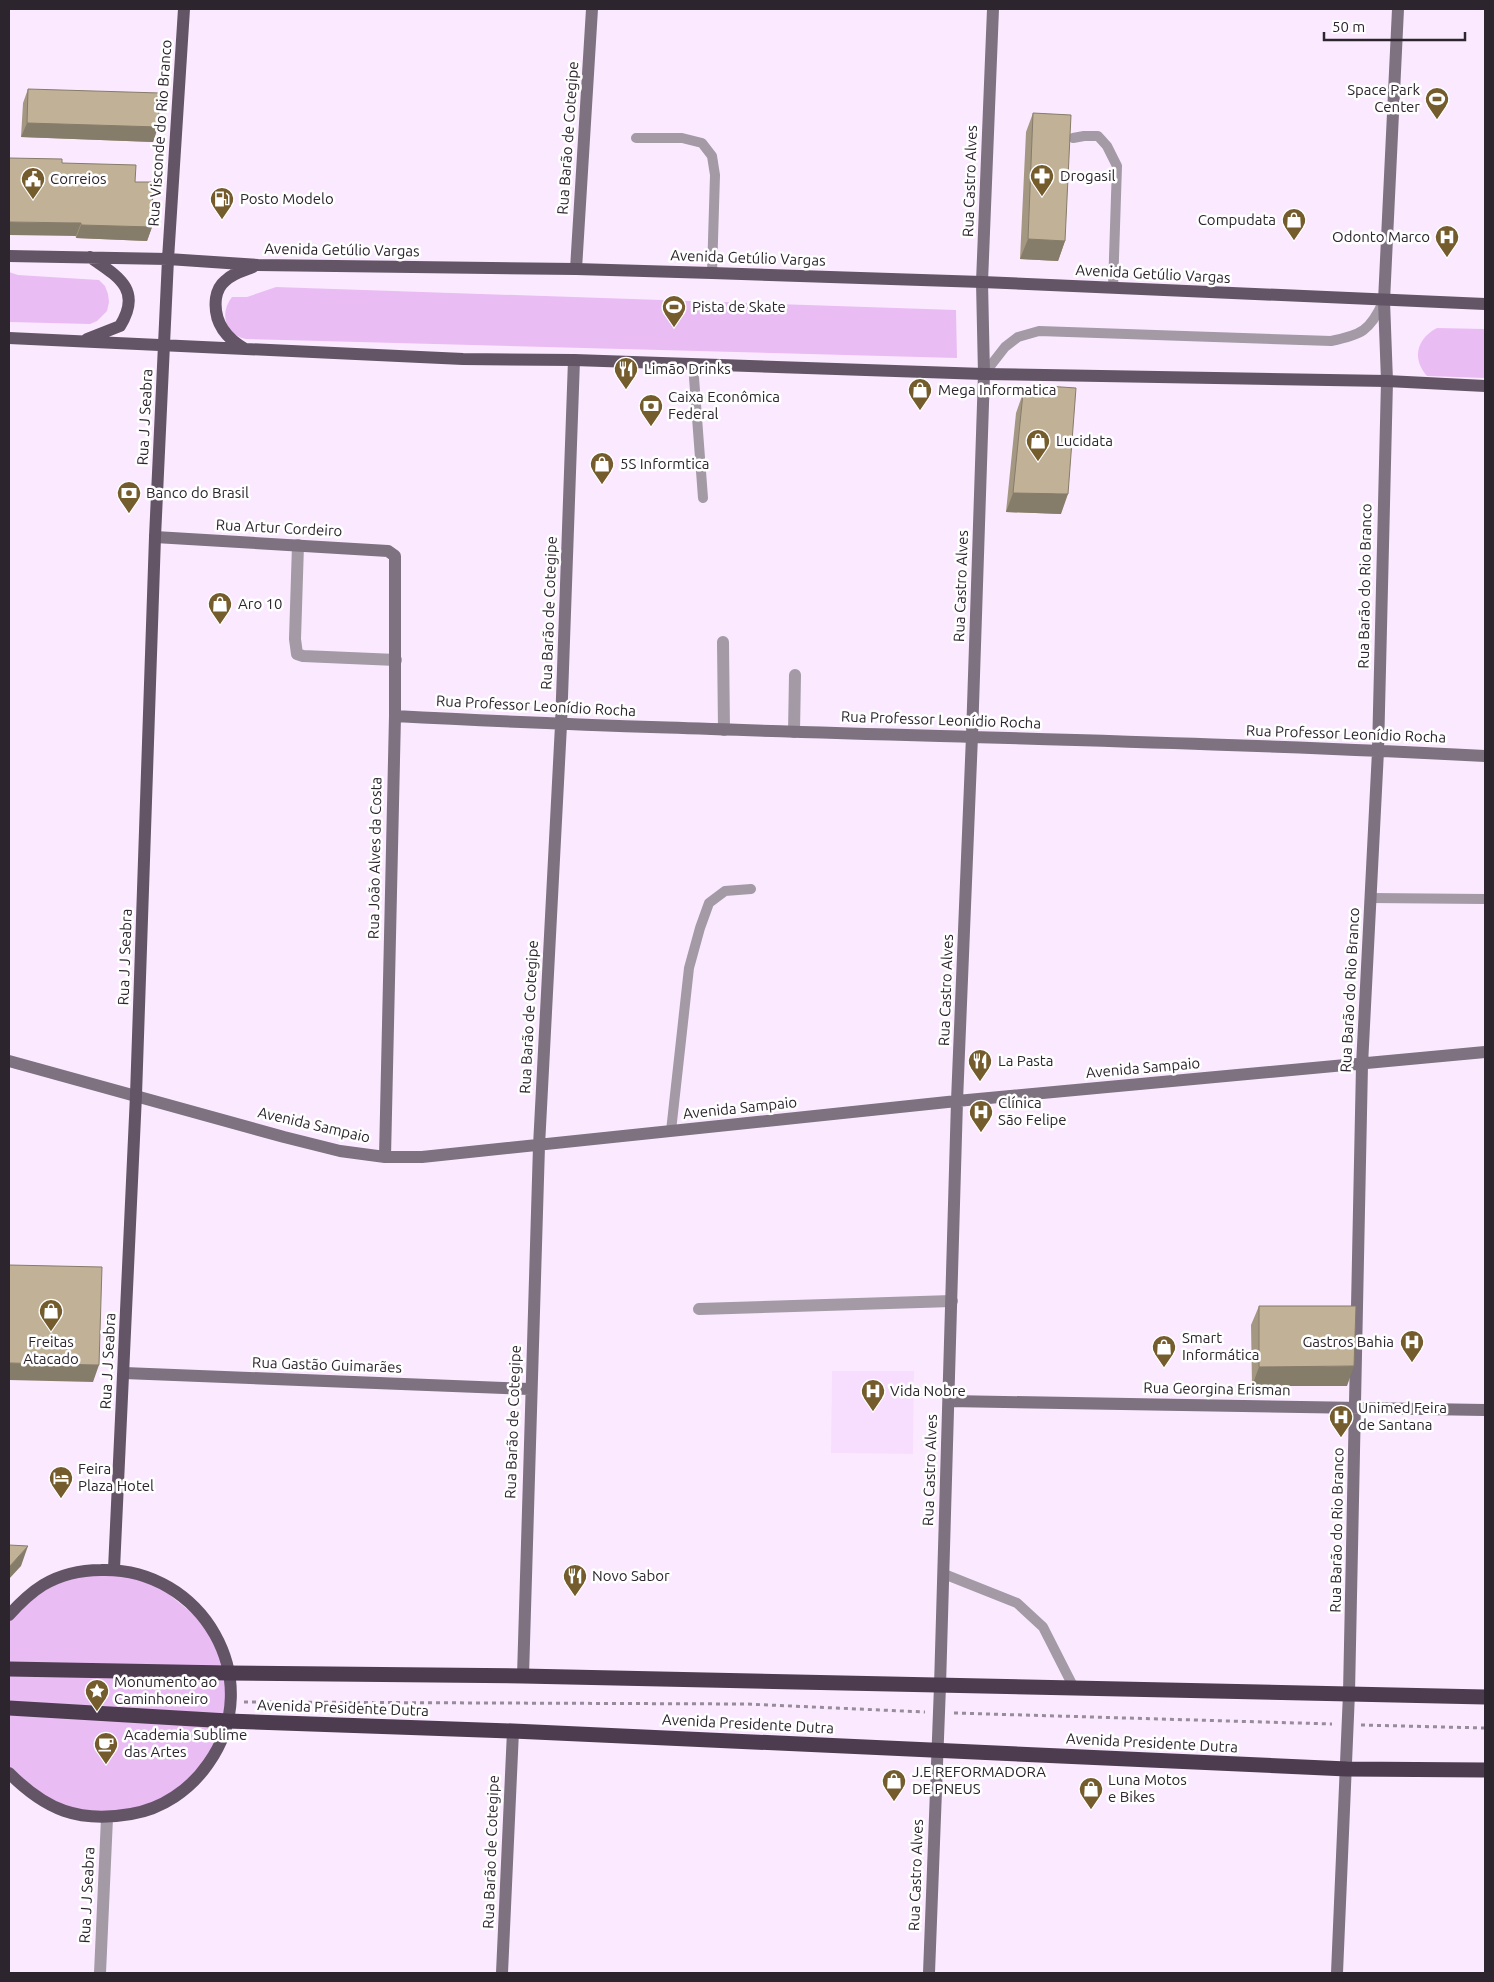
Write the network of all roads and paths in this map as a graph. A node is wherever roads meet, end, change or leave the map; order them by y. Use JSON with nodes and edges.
{"nodes":[{"id":1,"x":184,"y":9,"type":"edge"},
{"id":2,"x":592,"y":9,"type":"edge"},
{"id":3,"x":993,"y":9,"type":"edge"},
{"id":4,"x":1398,"y":9,"type":"edge"},
{"id":5,"x":636,"y":138,"type":"dead end"},
{"id":6,"x":1073,"y":138,"type":"edge"},
{"id":7,"x":9,"y":256,"type":"edge"},
{"id":8,"x":90,"y":257,"type":"junction"},
{"id":9,"x":168,"y":259,"type":"junction"},
{"id":10,"x":258,"y":265,"type":"junction"},
{"id":11,"x":576,"y":269,"type":"junction"},
{"id":12,"x":712,"y":273,"type":"junction"},
{"id":13,"x":982,"y":282,"type":"junction"},
{"id":14,"x":1113,"y":288,"type":"junction"},
{"id":15,"x":1384,"y":301,"type":"junction"},
{"id":16,"x":1485,"y":304,"type":"edge"},
{"id":17,"x":9,"y":338,"type":"edge"},
{"id":18,"x":80,"y":341,"type":"junction"},
{"id":19,"x":164,"y":346,"type":"junction"},
{"id":20,"x":248,"y":350,"type":"junction"},
{"id":21,"x":574,"y":360,"type":"junction"},
{"id":22,"x":693,"y":364,"type":"junction"},
{"id":23,"x":984,"y":374,"type":"junction"},
{"id":24,"x":1387,"y":381,"type":"junction"},
{"id":25,"x":1485,"y":386,"type":"edge"},
{"id":26,"x":703,"y":498,"type":"dead end"},
{"id":27,"x":155,"y":537,"type":"junction"},
{"id":28,"x":298,"y":546,"type":"junction"},
{"id":29,"x":396,"y":559,"type":"joint"},
{"id":30,"x":723,"y":642,"type":"dead end"},
{"id":31,"x":396,"y":660,"type":"junction"},
{"id":32,"x":795,"y":675,"type":"dead end"},
{"id":33,"x":395,"y":716,"type":"junction"},
{"id":34,"x":561,"y":725,"type":"junction"},
{"id":35,"x":724,"y":730,"type":"junction"},
{"id":36,"x":794,"y":732,"type":"junction"},
{"id":37,"x":972,"y":736,"type":"junction"},
{"id":38,"x":1378,"y":751,"type":"junction"},
{"id":39,"x":1485,"y":756,"type":"edge"},
{"id":40,"x":751,"y":889,"type":"dead end"},
{"id":41,"x":1370,"y":898,"type":"junction"},
{"id":42,"x":1485,"y":898,"type":"edge"},
{"id":43,"x":1485,"y":1052,"type":"edge"},
{"id":44,"x":9,"y":1061,"type":"edge"},
{"id":45,"x":1362,"y":1065,"type":"junction"},
{"id":46,"x":136,"y":1095,"type":"junction"},
{"id":47,"x":957,"y":1102,"type":"junction"},
{"id":48,"x":671,"y":1132,"type":"junction"},
{"id":49,"x":539,"y":1146,"type":"junction"},
{"id":50,"x":385,"y":1157,"type":"junction"},
{"id":51,"x":952,"y":1301,"type":"junction"},
{"id":52,"x":699,"y":1309,"type":"dead end"},
{"id":53,"x":124,"y":1373,"type":"junction"},
{"id":54,"x":530,"y":1389,"type":"junction"},
{"id":55,"x":949,"y":1401,"type":"junction"},
{"id":56,"x":1356,"y":1408,"type":"junction"},
{"id":57,"x":1485,"y":1410,"type":"edge"},
{"id":58,"x":114,"y":1569,"type":"junction"},
{"id":59,"x":944,"y":1574,"type":"junction"},
{"id":60,"x":9,"y":1615,"type":"edge"},
{"id":61,"x":9,"y":1669,"type":"edge"},
{"id":62,"x":229,"y":1674,"type":"junction"},
{"id":63,"x":523,"y":1676,"type":"junction"},
{"id":64,"x":940,"y":1686,"type":"junction"},
{"id":65,"x":1074,"y":1688,"type":"junction"},
{"id":66,"x":1349,"y":1693,"type":"junction"},
{"id":67,"x":1485,"y":1697,"type":"edge"},
{"id":68,"x":230,"y":1702,"type":"junction"},
{"id":69,"x":9,"y":1708,"type":"edge"},
{"id":70,"x":939,"y":1712,"type":"junction"},
{"id":71,"x":228,"y":1721,"type":"junction"},
{"id":72,"x":1348,"y":1725,"type":"junction"},
{"id":73,"x":1485,"y":1728,"type":"edge"},
{"id":74,"x":513,"y":1731,"type":"junction"},
{"id":75,"x":938,"y":1751,"type":"junction"},
{"id":76,"x":1347,"y":1769,"type":"junction"},
{"id":77,"x":1485,"y":1770,"type":"edge"},
{"id":78,"x":9,"y":1773,"type":"edge"},
{"id":79,"x":107,"y":1818,"type":"junction"},
{"id":80,"x":100,"y":1973,"type":"edge"},
{"id":81,"x":502,"y":1973,"type":"edge"},
{"id":82,"x":929,"y":1973,"type":"edge"},
{"id":83,"x":1337,"y":1973,"type":"edge"}],
"edges":[{"from":1,"to":9,"type":"main road","name":"Rua Visconde do Rio Branco"},
{"from":2,"to":11,"type":"street","name":"Rua Barão de Cotegipe"},
{"from":3,"to":13,"type":"street","name":"Rua Castro Alves"},
{"from":4,"to":15,"type":"street","name":"Rua Barão do Rio Branco"},
{"from":5,"to":12,"type":"lane"},
{"from":6,"to":14,"type":"lane"},
{"from":7,"to":8,"type":"main road","name":"Avenida Getúlio Vargas"},
{"from":8,"to":9,"type":"main road","name":"Avenida Getúlio Vargas"},
{"from":8,"to":18,"type":"main road"},
{"from":9,"to":10,"type":"main road","name":"Avenida Getúlio Vargas"},
{"from":9,"to":19,"type":"main road","name":"Rua Visconde do Rio Branco"},
{"from":10,"to":11,"type":"main road","name":"Avenida Getúlio Vargas"},
{"from":10,"to":20,"type":"main road"},
{"from":11,"to":12,"type":"main road","name":"Avenida Getúlio Vargas"},
{"from":12,"to":13,"type":"main road","name":"Avenida Getúlio Vargas"},
{"from":13,"to":14,"type":"main road","name":"Avenida Getúlio Vargas"},
{"from":13,"to":23,"type":"street","name":"Rua Castro Alves"},
{"from":14,"to":15,"type":"main road","name":"Avenida Getúlio Vargas"},
{"from":15,"to":16,"type":"main road","name":"Avenida Getúlio Vargas"},
{"from":15,"to":23,"type":"lane"},
{"from":15,"to":24,"type":"street","name":"Rua Barão do Rio Branco"},
{"from":17,"to":18,"type":"main road"},
{"from":18,"to":19,"type":"main road"},
{"from":19,"to":20,"type":"main road"},
{"from":19,"to":27,"type":"main road","name":"Rua J J Seabra"},
{"from":20,"to":21,"type":"main road"},
{"from":21,"to":22,"type":"main road"},
{"from":21,"to":34,"type":"street","name":"Rua Barão de Cotegipe"},
{"from":22,"to":23,"type":"main road"},
{"from":22,"to":26,"type":"lane"},
{"from":23,"to":24,"type":"main road"},
{"from":23,"to":37,"type":"street","name":"Rua Castro Alves"},
{"from":24,"to":25,"type":"main road"},
{"from":24,"to":38,"type":"street","name":"Rua Barão do Rio Branco"},
{"from":27,"to":28,"type":"street","name":"Rua Artur Cordeiro"},
{"from":27,"to":46,"type":"main road","name":"Rua J J Seabra"},
{"from":28,"to":29,"type":"street","name":"Rua Artur Cordeiro"},
{"from":28,"to":31,"type":"street"},
{"from":29,"to":31,"type":"street","name":"Rua João Alves da Costa"},
{"from":30,"to":35,"type":"street"},
{"from":31,"to":33,"type":"street","name":"Rua João Alves da Costa"},
{"from":32,"to":36,"type":"street"},
{"from":33,"to":34,"type":"street","name":"Rua Professor Leonídio Rocha"},
{"from":33,"to":50,"type":"street","name":"Rua João Alves da Costa"},
{"from":34,"to":35,"type":"street","name":"Rua Professor Leonídio Rocha"},
{"from":34,"to":49,"type":"street","name":"Rua Barão de Cotegipe"},
{"from":35,"to":36,"type":"street","name":"Rua Professor Leonídio Rocha"},
{"from":36,"to":37,"type":"street","name":"Rua Professor Leonídio Rocha"},
{"from":37,"to":38,"type":"street","name":"Rua Professor Leonídio Rocha"},
{"from":37,"to":47,"type":"street","name":"Rua Castro Alves"},
{"from":38,"to":39,"type":"street","name":"Rua Professor Leonídio Rocha"},
{"from":38,"to":41,"type":"street","name":"Rua Barão do Rio Branco"},
{"from":40,"to":48,"type":"lane"},
{"from":41,"to":42,"type":"lane"},
{"from":41,"to":45,"type":"street","name":"Rua Barão do Rio Branco"},
{"from":43,"to":45,"type":"street","name":"Avenida Sampaio"},
{"from":44,"to":46,"type":"street","name":"Avenida Sampaio"},
{"from":45,"to":47,"type":"street","name":"Avenida Sampaio"},
{"from":45,"to":56,"type":"street","name":"Rua Barão do Rio Branco"},
{"from":46,"to":50,"type":"street","name":"Avenida Sampaio"},
{"from":46,"to":53,"type":"main road","name":"Rua J J Seabra"},
{"from":47,"to":48,"type":"street","name":"Avenida Sampaio"},
{"from":47,"to":51,"type":"street","name":"Rua Castro Alves"},
{"from":48,"to":49,"type":"street","name":"Avenida Sampaio"},
{"from":49,"to":50,"type":"street","name":"Avenida Sampaio"},
{"from":49,"to":54,"type":"street","name":"Rua Barão de Cotegipe"},
{"from":51,"to":52,"type":"street"},
{"from":51,"to":55,"type":"street","name":"Rua Castro Alves"},
{"from":53,"to":54,"type":"street","name":"Rua Gastão Guimarães"},
{"from":53,"to":58,"type":"main road","name":"Rua J J Seabra"},
{"from":54,"to":63,"type":"street","name":"Rua Barão de Cotegipe"},
{"from":55,"to":56,"type":"street","name":"Rua Georgina Erisman"},
{"from":55,"to":59,"type":"street","name":"Rua Castro Alves"},
{"from":56,"to":57,"type":"street","name":"Rua Georgina Erisman"},
{"from":56,"to":66,"type":"street","name":"Rua Barão do Rio Branco"},
{"from":58,"to":60,"type":"main road"},
{"from":58,"to":62,"type":"main road"},
{"from":59,"to":64,"type":"street","name":"Rua Castro Alves"},
{"from":59,"to":65,"type":"lane"},
{"from":61,"to":62,"type":"highway","name":"Avenida Presidente Dutra"},
{"from":62,"to":63,"type":"highway","name":"Avenida Presidente Dutra"},
{"from":62,"to":68,"type":"main road"},
{"from":63,"to":64,"type":"highway","name":"Avenida Presidente Dutra"},
{"from":64,"to":65,"type":"highway","name":"Avenida Presidente Dutra"},
{"from":64,"to":70,"type":"street","name":"Rua Castro Alves"},
{"from":65,"to":66,"type":"highway","name":"Avenida Presidente Dutra"},
{"from":66,"to":67,"type":"highway","name":"Avenida Presidente Dutra"},
{"from":66,"to":72,"type":"street","name":"Rua Barão do Rio Branco"},
{"from":68,"to":70,"type":"path"},
{"from":68,"to":71,"type":"main road"},
{"from":69,"to":71,"type":"highway","name":"Avenida Presidente Dutra"},
{"from":70,"to":72,"type":"path"},
{"from":70,"to":75,"type":"street","name":"Rua Castro Alves"},
{"from":71,"to":74,"type":"highway","name":"Avenida Presidente Dutra"},
{"from":71,"to":79,"type":"main road"},
{"from":72,"to":73,"type":"path"},
{"from":72,"to":76,"type":"street","name":"Rua Barão do Rio Branco"},
{"from":74,"to":75,"type":"highway","name":"Avenida Presidente Dutra"},
{"from":74,"to":81,"type":"street","name":"Rua Barão de Cotegipe"},
{"from":75,"to":76,"type":"highway","name":"Avenida Presidente Dutra"},
{"from":75,"to":82,"type":"street","name":"Rua Castro Alves"},
{"from":76,"to":77,"type":"highway","name":"Avenida Presidente Dutra"},
{"from":76,"to":83,"type":"street","name":"Rua Barão do Rio Branco"},
{"from":78,"to":79,"type":"main road"},
{"from":79,"to":80,"type":"street","name":"Rua J J Seabra"}]}
